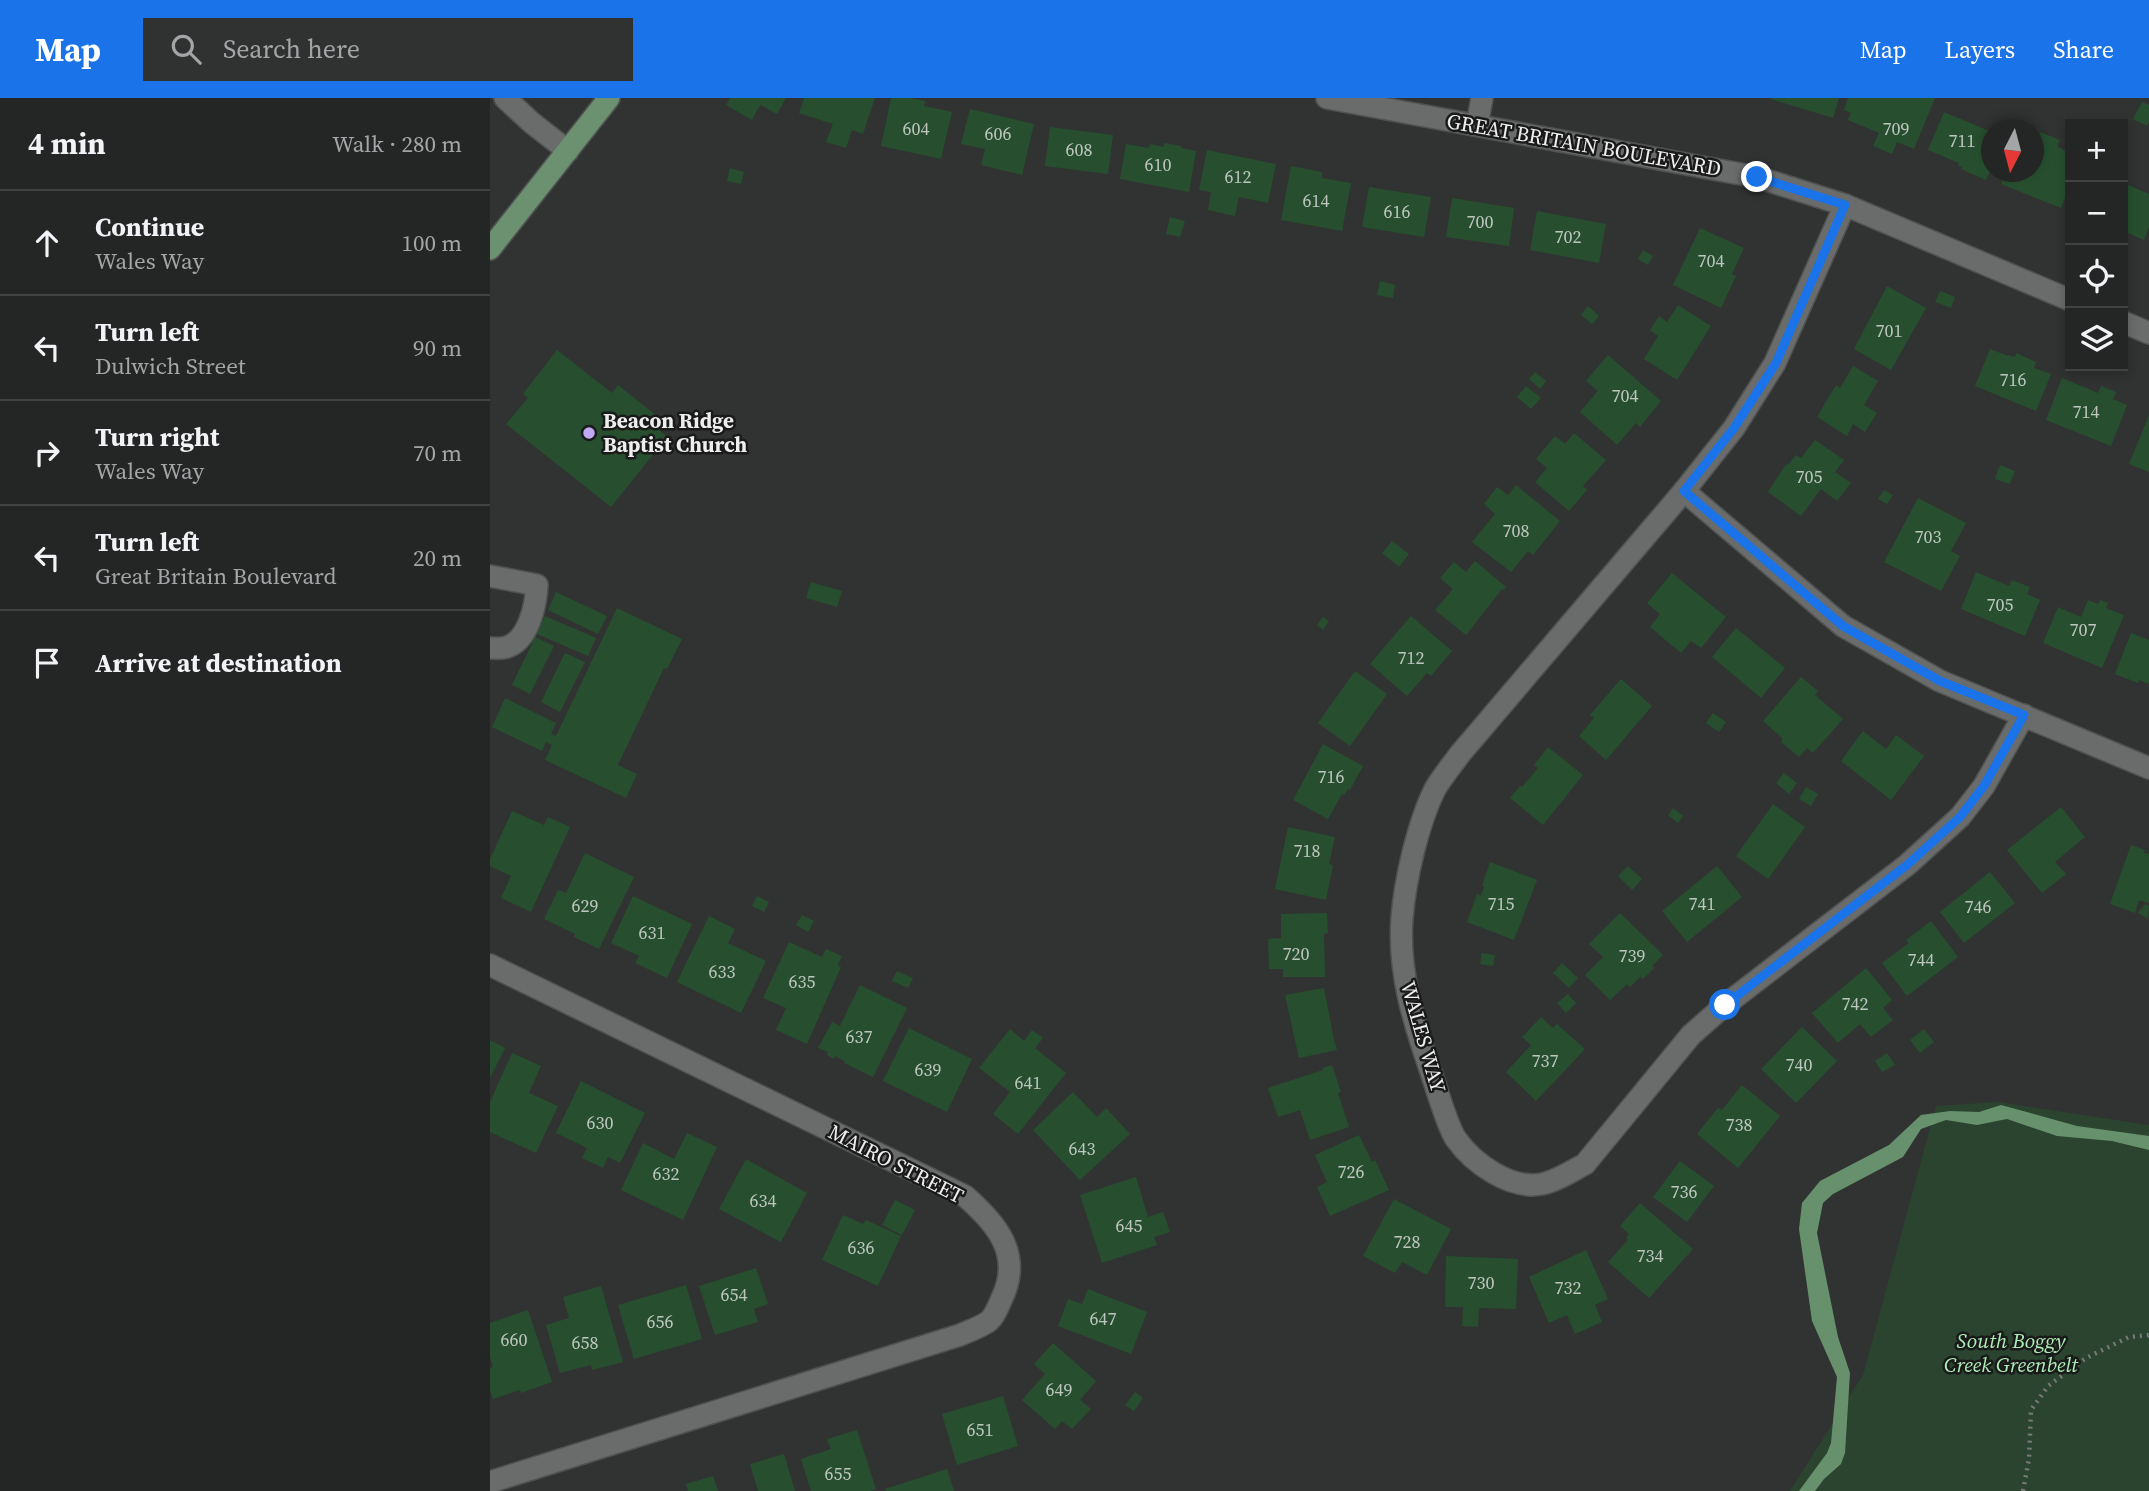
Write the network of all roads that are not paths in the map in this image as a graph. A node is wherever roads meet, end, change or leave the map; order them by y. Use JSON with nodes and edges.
{"nodes":[{"id":1,"x":505,"y":98,"type":"edge"},
{"id":2,"x":609,"y":98,"type":"edge"},
{"id":3,"x":1327,"y":98,"type":"edge"},
{"id":4,"x":1482,"y":98,"type":"edge"},
{"id":5,"x":1477,"y":125,"type":"junction"},
{"id":6,"x":569,"y":152,"type":"junction"},
{"id":7,"x":1845,"y":205,"type":"junction"},
{"id":8,"x":490,"y":249,"type":"edge"},
{"id":9,"x":2065,"y":298,"type":"edge"},
{"id":10,"x":2128,"y":324,"type":"edge"},
{"id":11,"x":2149,"y":333,"type":"edge"},
{"id":12,"x":1684,"y":491,"type":"junction"},
{"id":13,"x":490,"y":576,"type":"edge"},
{"id":14,"x":490,"y":648,"type":"edge"},
{"id":15,"x":2024,"y":715,"type":"junction"},
{"id":16,"x":2149,"y":768,"type":"edge"},
{"id":17,"x":490,"y":965,"type":"edge"},
{"id":18,"x":490,"y":1482,"type":"edge"}],
"edges":[{"from":1,"to":6,"type":"street"},
{"from":2,"to":6,"type":"main road"},
{"from":3,"to":5,"type":"street","name":"GREAT BRITAIN BOULEVARD"},
{"from":4,"to":5,"type":"street"},
{"from":5,"to":7,"type":"street","name":"GREAT BRITAIN BOULEVARD"},
{"from":6,"to":8,"type":"main road"},
{"from":7,"to":9,"type":"street","name":"GREAT BRITAIN BOULEVARD"},
{"from":7,"to":12,"type":"street","name":"WALES WAY"},
{"from":10,"to":11,"type":"street"},
{"from":12,"to":15,"type":"street"},
{"from":12,"to":15,"type":"street","name":"WALES WAY"},
{"from":13,"to":14,"type":"street"},
{"from":15,"to":16,"type":"street"},
{"from":17,"to":18,"type":"street","name":"MAIRO STREET"}]}
